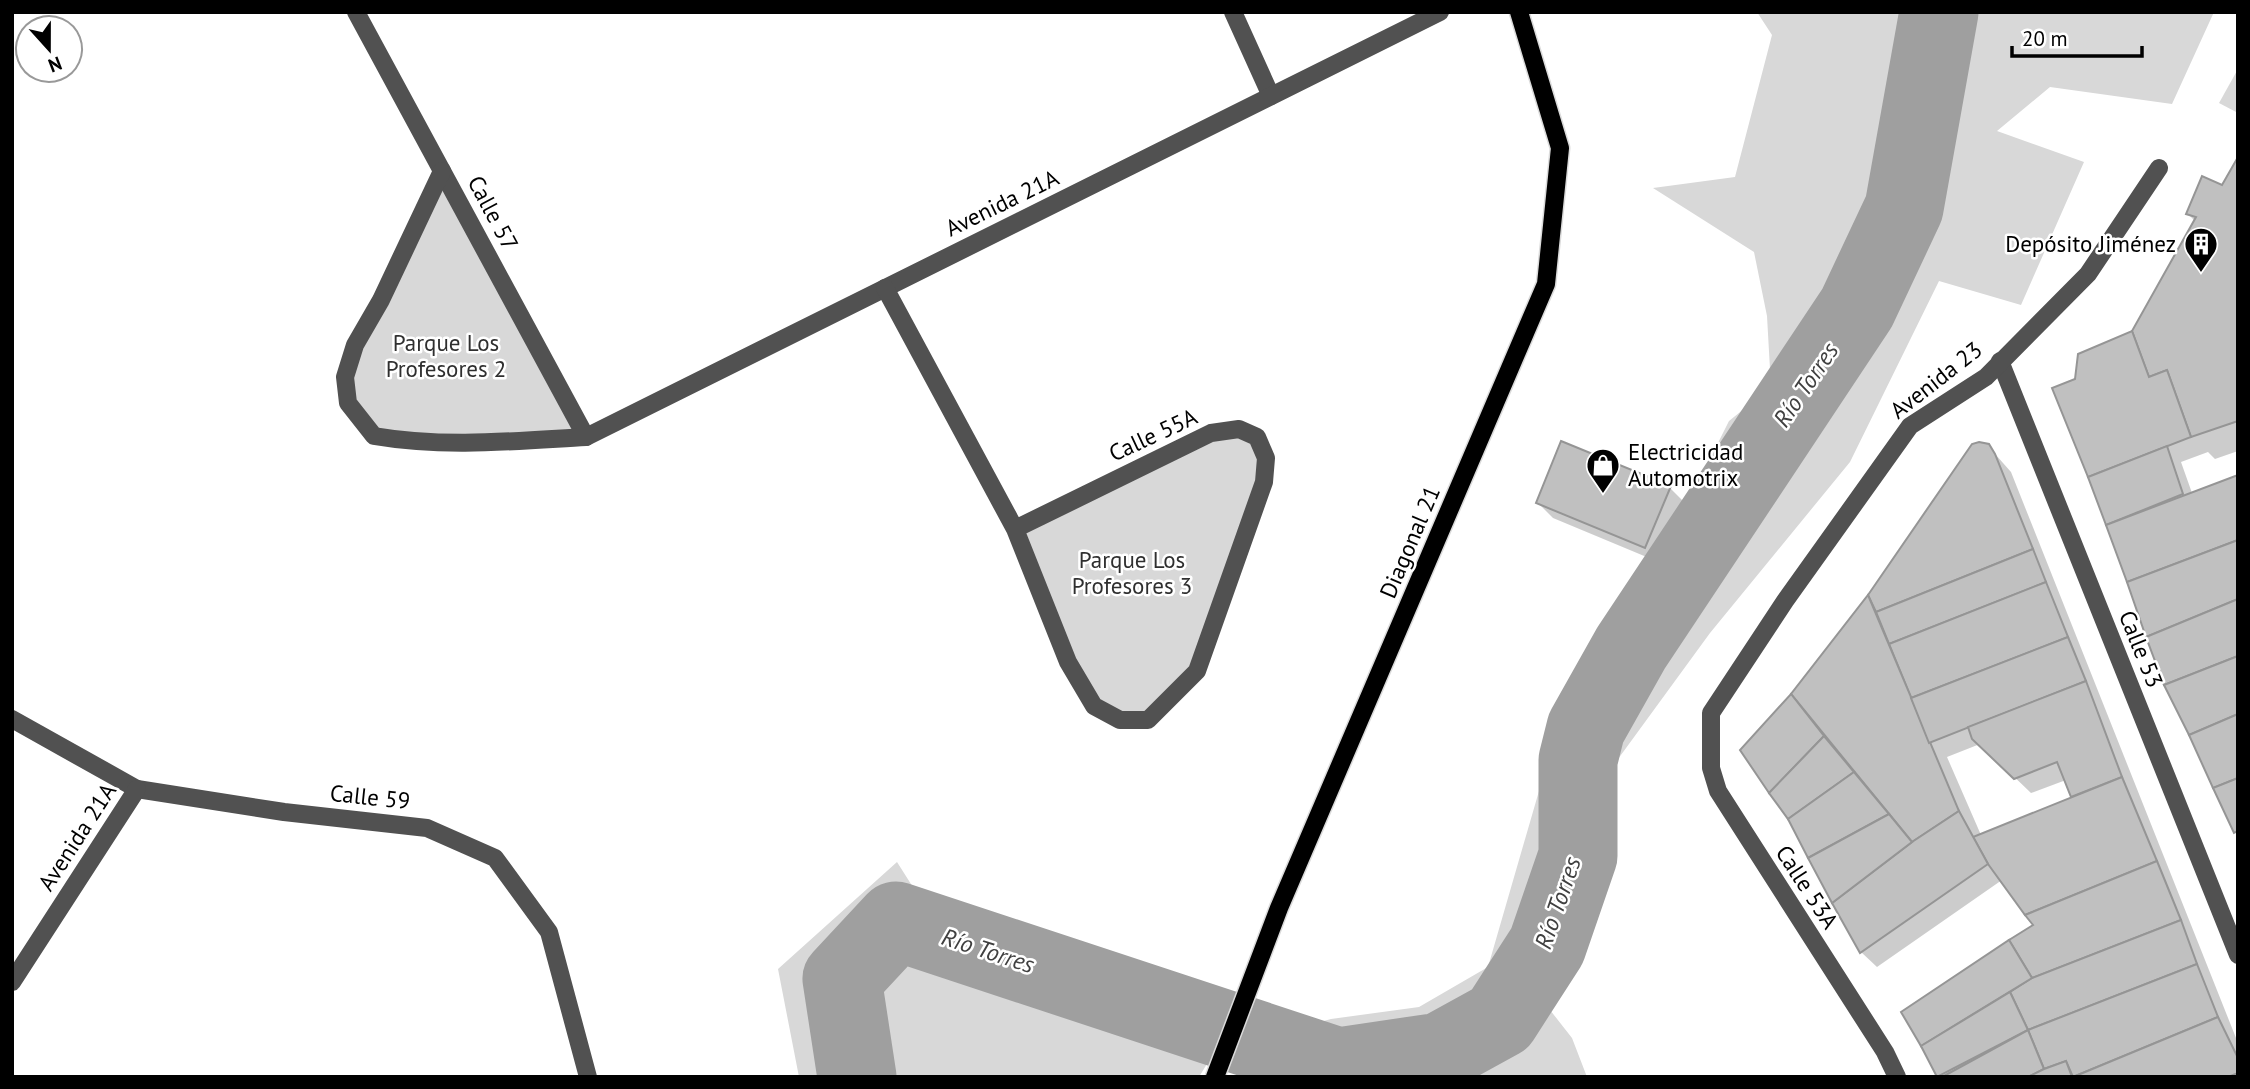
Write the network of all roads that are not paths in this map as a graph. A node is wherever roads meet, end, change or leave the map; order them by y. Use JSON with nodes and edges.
{"nodes":[{"id":1,"x":356,"y":12,"type":"edge"},
{"id":2,"x":1233,"y":12,"type":"edge"},
{"id":3,"x":1440,"y":12,"type":"edge"},
{"id":4,"x":1519,"y":12,"type":"edge"},
{"id":5,"x":1271,"y":96,"type":"junction"},
{"id":6,"x":2160,"y":168,"type":"dead end"},
{"id":7,"x":442,"y":172,"type":"junction"},
{"id":8,"x":885,"y":289,"type":"junction"},
{"id":9,"x":2000,"y":361,"type":"junction"},
{"id":10,"x":586,"y":437,"type":"junction"},
{"id":11,"x":1015,"y":529,"type":"junction"},
{"id":12,"x":1711,"y":713,"type":"joint"},
{"id":13,"x":12,"y":719,"type":"edge"},
{"id":14,"x":137,"y":789,"type":"junction"},
{"id":15,"x":2238,"y":955,"type":"edge"},
{"id":16,"x":12,"y":982,"type":"edge"},
{"id":17,"x":588,"y":1077,"type":"edge"},
{"id":18,"x":1215,"y":1077,"type":"edge"},
{"id":19,"x":1896,"y":1077,"type":"edge"}],
"edges":[{"from":1,"to":7,"type":"street","name":"Calle 57"},
{"from":2,"to":5,"type":"street"},
{"from":3,"to":5,"type":"street","name":"Avenida 21A"},
{"from":4,"to":18,"type":"main road","name":"Diagonal 21"},
{"from":5,"to":8,"type":"street","name":"Avenida 21A"},
{"from":6,"to":9,"type":"street","name":"Avenida 23"},
{"from":7,"to":10,"type":"street","name":"Calle 57"},
{"from":7,"to":10,"type":"street"},
{"from":8,"to":10,"type":"street","name":"Avenida 21A"},
{"from":8,"to":11,"type":"street","name":"Calle 55A"},
{"from":9,"to":12,"type":"street","name":"Avenida 23"},
{"from":9,"to":15,"type":"street","name":"Calle 53"},
{"from":11,"to":11,"type":"street","name":"Calle 55A"},
{"from":12,"to":19,"type":"street","name":"Calle 53A"},
{"from":13,"to":14,"type":"street","name":"Calle 59"},
{"from":14,"to":16,"type":"street","name":"Avenida 21A"},
{"from":14,"to":17,"type":"street","name":"Calle 59"}]}
